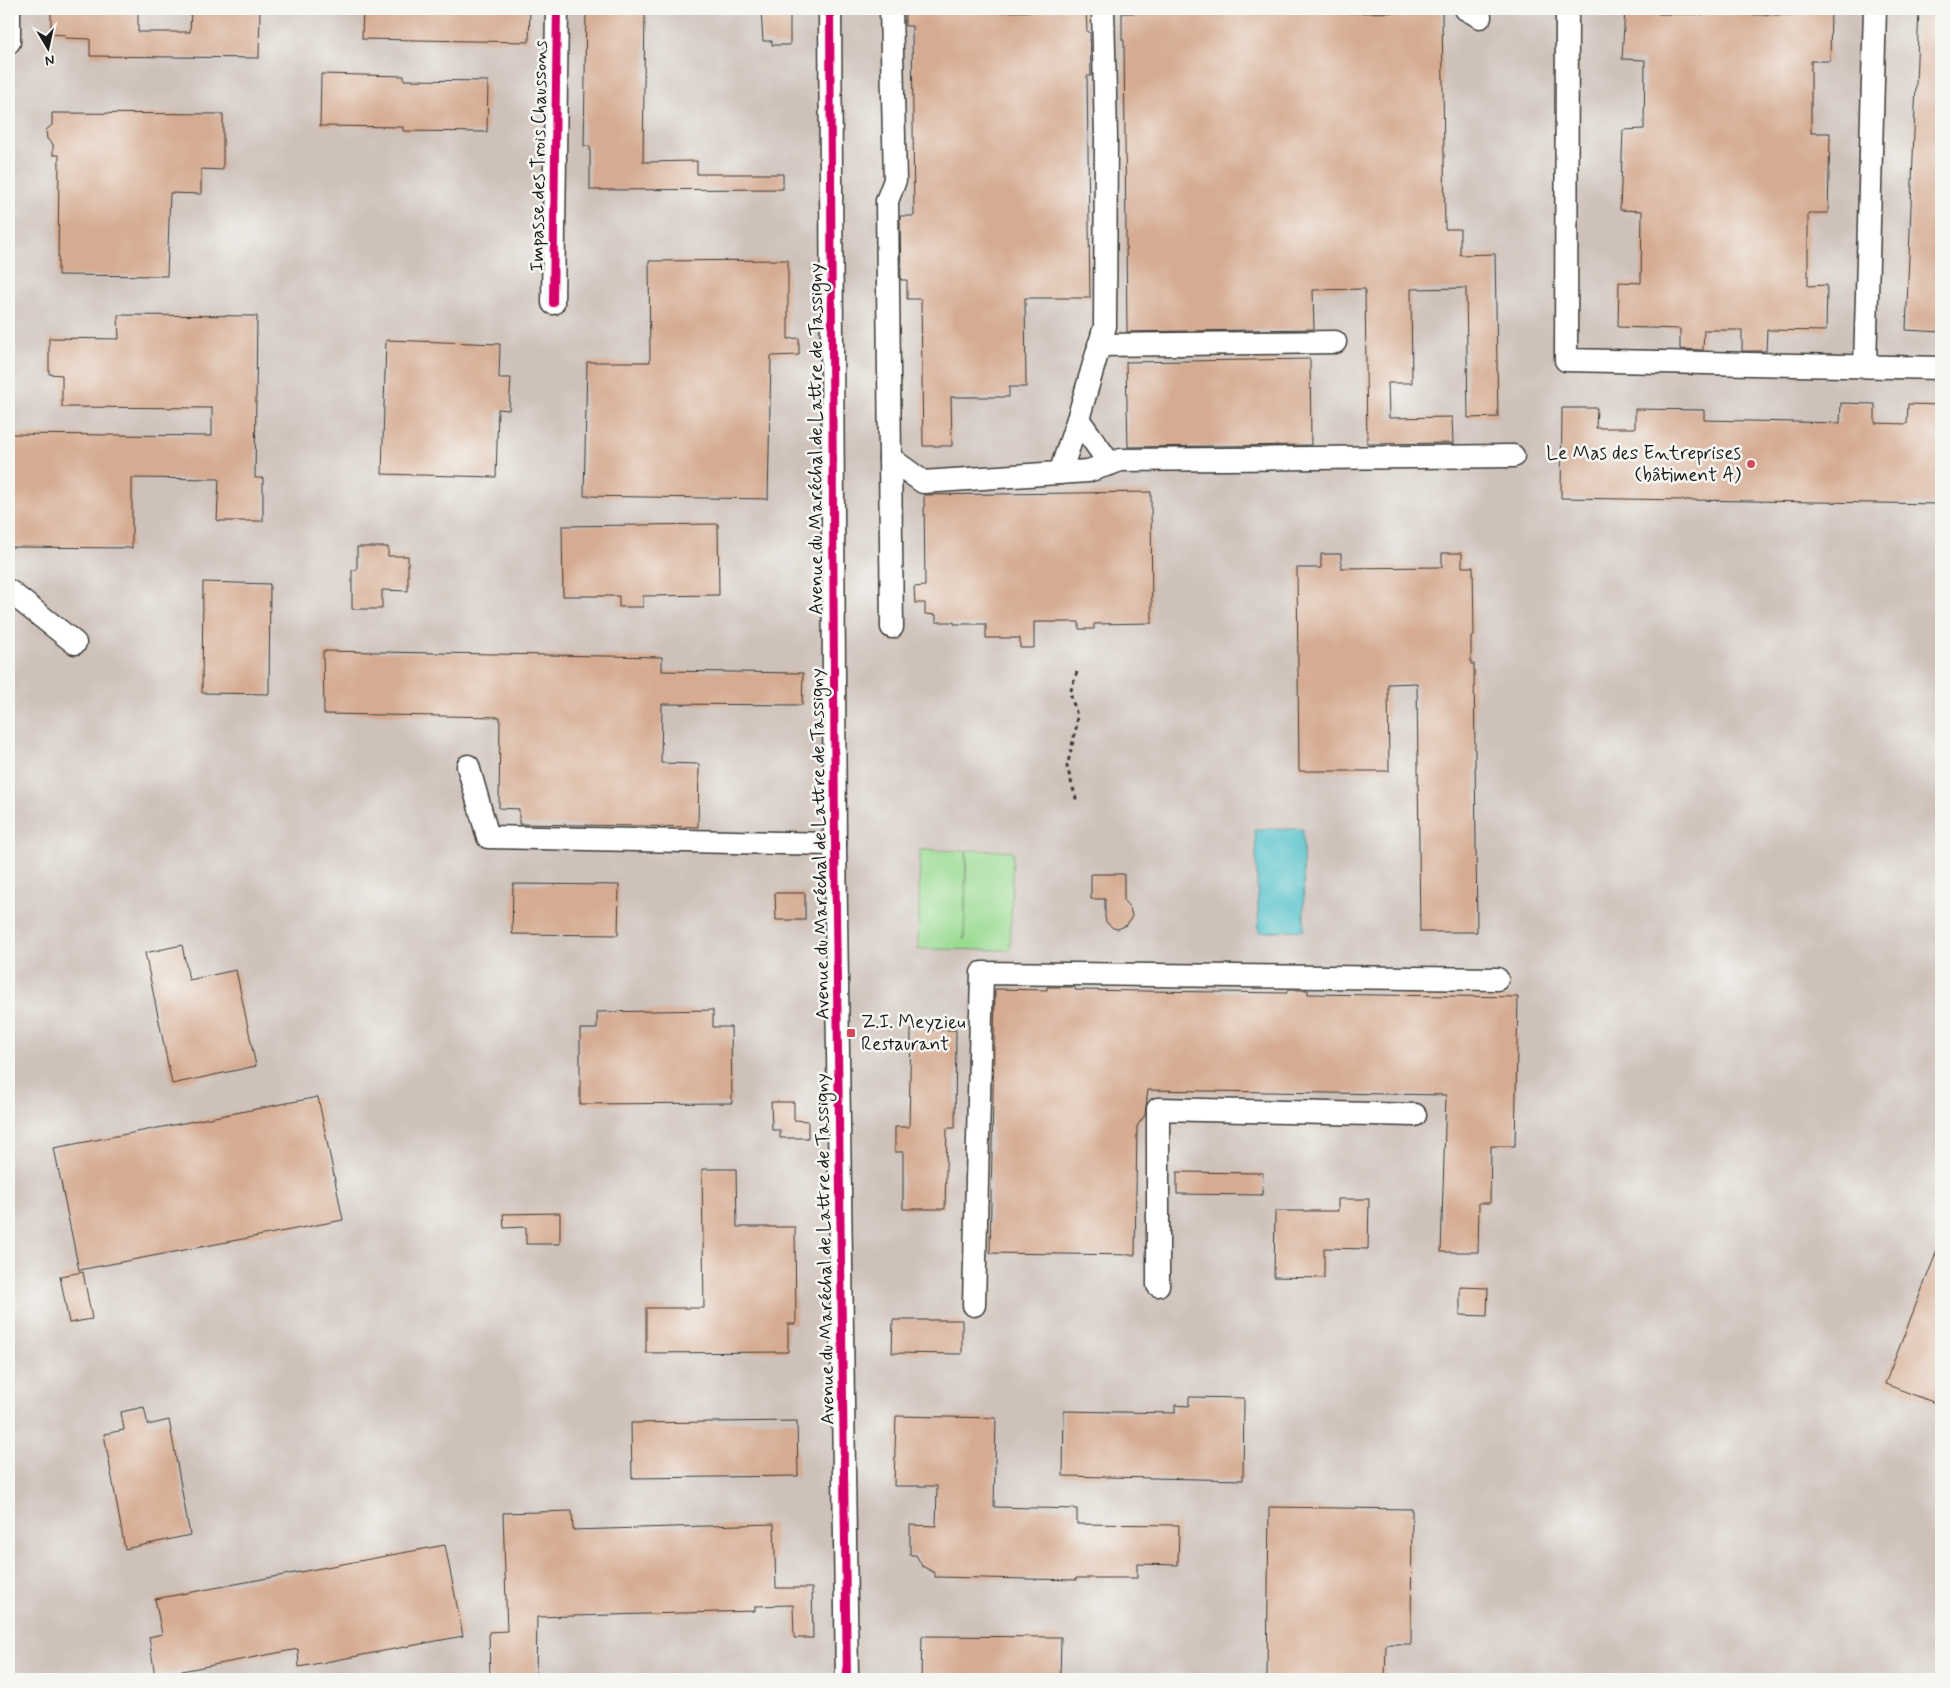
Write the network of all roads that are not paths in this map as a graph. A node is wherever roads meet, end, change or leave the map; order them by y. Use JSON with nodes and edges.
{"nodes":[{"id":1,"x":9,"y":9,"type":"edge"},
{"id":2,"x":558,"y":9,"type":"edge"},
{"id":3,"x":830,"y":9,"type":"edge"},
{"id":4,"x":891,"y":9,"type":"edge"},
{"id":5,"x":1103,"y":9,"type":"edge"},
{"id":6,"x":1567,"y":9,"type":"edge"},
{"id":7,"x":1875,"y":9,"type":"edge"},
{"id":8,"x":9,"y":42,"type":"edge"},
{"id":9,"x":553,"y":303,"type":"dead end"},
{"id":10,"x":1335,"y":342,"type":"dead end"},
{"id":11,"x":1099,"y":345,"type":"junction"},
{"id":12,"x":1865,"y":366,"type":"junction"},
{"id":13,"x":1941,"y":368,"type":"edge"},
{"id":14,"x":1078,"y":419,"type":"junction"},
{"id":15,"x":1513,"y":456,"type":"dead end"},
{"id":16,"x":890,"y":458,"type":"junction"},
{"id":17,"x":1110,"y":464,"type":"junction"},
{"id":18,"x":1060,"y":473,"type":"junction"},
{"id":19,"x":9,"y":591,"type":"edge"},
{"id":20,"x":892,"y":627,"type":"dead end"},
{"id":21,"x":75,"y":643,"type":"dead end"},
{"id":22,"x":468,"y":766,"type":"dead end"},
{"id":23,"x":834,"y":844,"type":"junction"},
{"id":24,"x":1497,"y":979,"type":"dead end"},
{"id":25,"x":1415,"y":1115,"type":"dead end"},
{"id":26,"x":1158,"y":1285,"type":"dead end"},
{"id":27,"x":974,"y":1305,"type":"dead end"},
{"id":28,"x":847,"y":1679,"type":"edge"}],
"edges":[{"from":1,"to":8,"type":"street"},
{"from":2,"to":9,"type":"street","name":"Impasse des Trois Chaussons"},
{"from":3,"to":23,"type":"street","name":"Avenue du Maréchal de Lattre de Tassigny"},
{"from":4,"to":16,"type":"street"},
{"from":5,"to":11,"type":"street"},
{"from":6,"to":12,"type":"street"},
{"from":7,"to":12,"type":"street"},
{"from":10,"to":11,"type":"street"},
{"from":11,"to":14,"type":"street"},
{"from":12,"to":13,"type":"street"},
{"from":14,"to":17,"type":"street"},
{"from":14,"to":18,"type":"street"},
{"from":15,"to":17,"type":"street"},
{"from":16,"to":18,"type":"street"},
{"from":16,"to":20,"type":"street"},
{"from":17,"to":18,"type":"street"},
{"from":19,"to":21,"type":"street"},
{"from":22,"to":23,"type":"street"},
{"from":23,"to":28,"type":"street","name":"Avenue du Maréchal de Lattre de Tassigny"},
{"from":24,"to":27,"type":"street"},
{"from":25,"to":26,"type":"street"}]}
